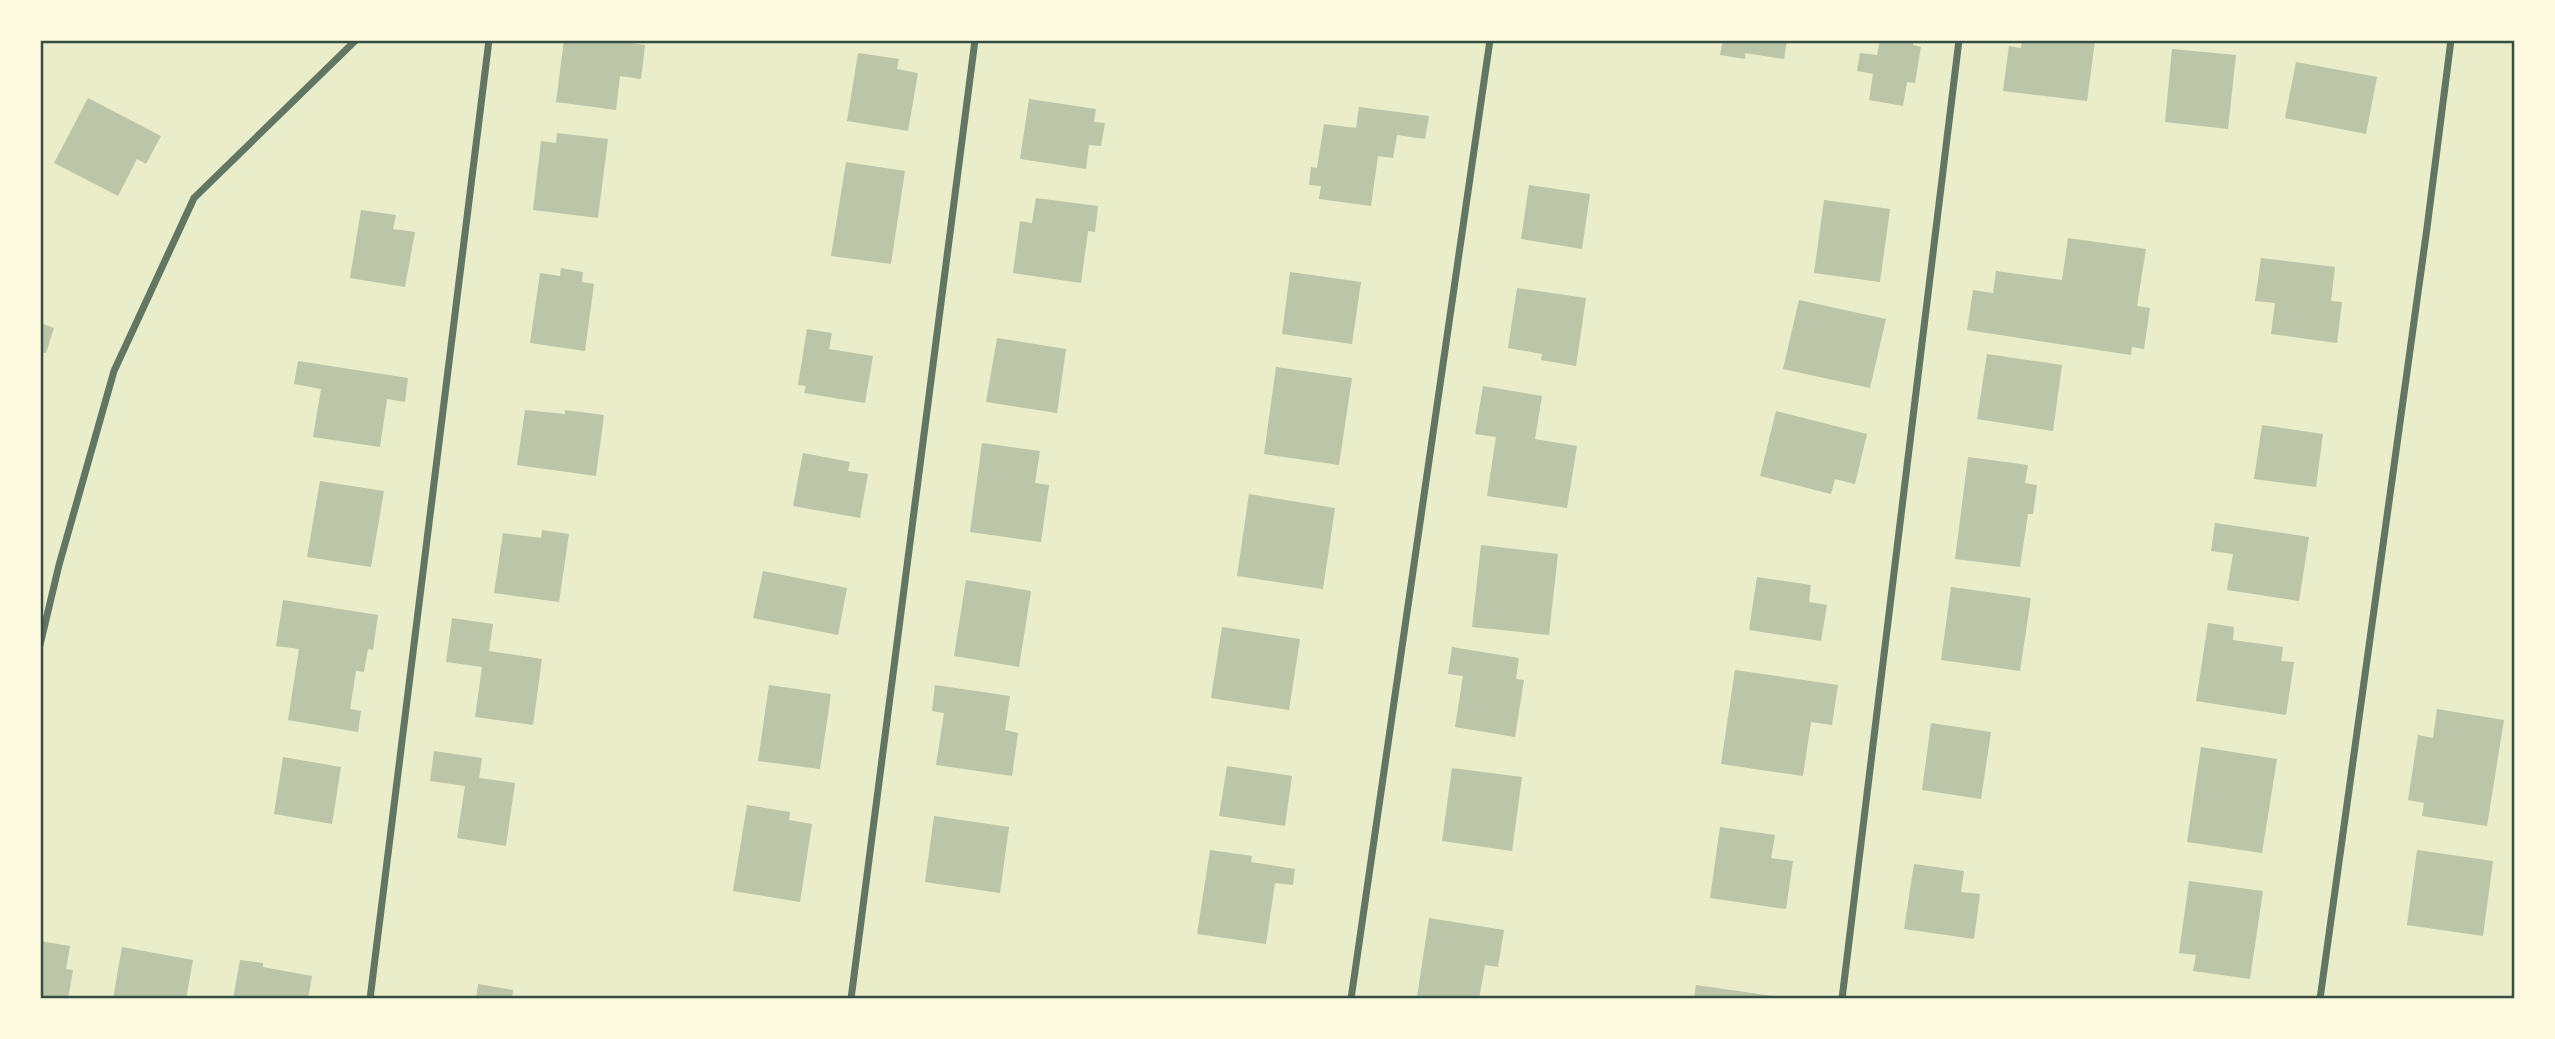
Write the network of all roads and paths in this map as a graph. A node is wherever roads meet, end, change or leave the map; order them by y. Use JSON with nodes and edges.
{"nodes":[{"id":1,"x":356,"y":40,"type":"edge"},
{"id":2,"x":489,"y":40,"type":"edge"},
{"id":3,"x":975,"y":40,"type":"edge"},
{"id":4,"x":1490,"y":40,"type":"edge"},
{"id":5,"x":1959,"y":40,"type":"edge"},
{"id":6,"x":2451,"y":40,"type":"edge"},
{"id":7,"x":40,"y":645,"type":"edge"},
{"id":8,"x":370,"y":999,"type":"edge"},
{"id":9,"x":851,"y":999,"type":"edge"},
{"id":10,"x":1351,"y":999,"type":"edge"},
{"id":11,"x":1842,"y":999,"type":"edge"},
{"id":12,"x":2320,"y":999,"type":"edge"}],
"edges":[{"from":1,"to":7,"type":"street"},
{"from":2,"to":8,"type":"street"},
{"from":3,"to":9,"type":"street"},
{"from":4,"to":10,"type":"street"},
{"from":5,"to":11,"type":"street"},
{"from":6,"to":12,"type":"street"}]}
